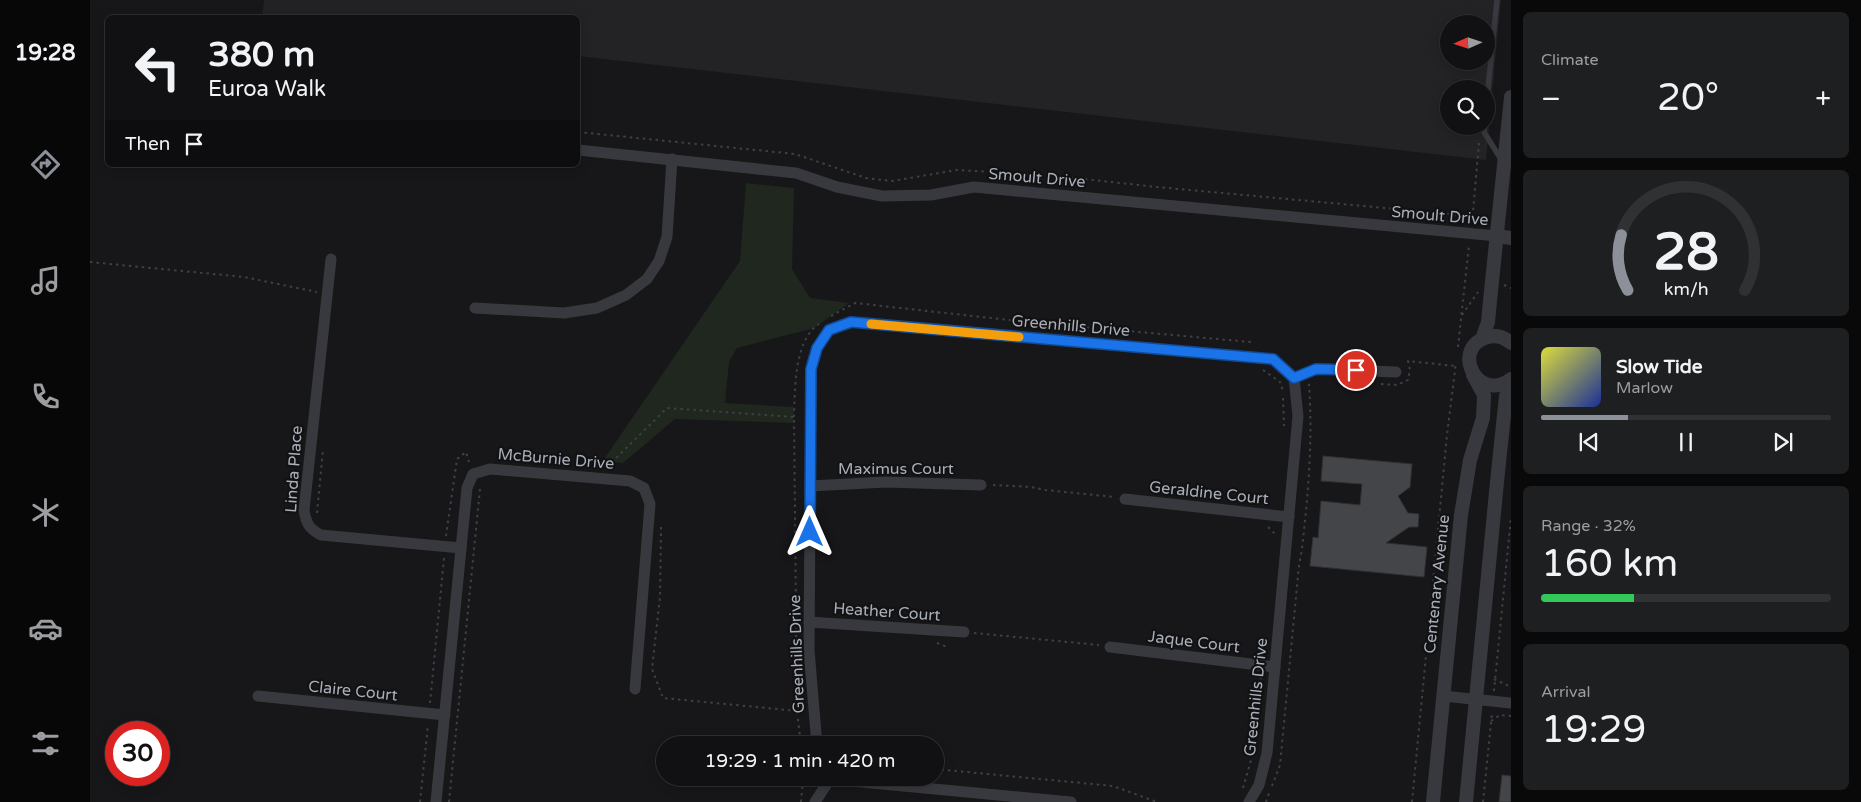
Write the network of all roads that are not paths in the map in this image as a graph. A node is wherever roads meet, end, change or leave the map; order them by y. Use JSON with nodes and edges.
{"nodes":[{"id":1,"x":1496,"y":0,"type":"edge"},
{"id":2,"x":1489,"y":80,"type":"edge"},
{"id":3,"x":1511,"y":97,"type":"edge"},
{"id":4,"x":1486,"y":135,"type":"edge"},
{"id":5,"x":580,"y":150,"type":"edge"},
{"id":6,"x":672,"y":160,"type":"junction"},
{"id":7,"x":1504,"y":164,"type":"junction"},
{"id":8,"x":1504,"y":237,"type":"edge"},
{"id":9,"x":331,"y":259,"type":"dead end"},
{"id":10,"x":476,"y":308,"type":"dead end"},
{"id":11,"x":1482,"y":339,"type":"junction"},
{"id":12,"x":1511,"y":343,"type":"edge"},
{"id":13,"x":1396,"y":372,"type":"dead end"},
{"id":14,"x":1473,"y":375,"type":"junction"},
{"id":15,"x":1294,"y":378,"type":"junction"},
{"id":16,"x":1511,"y":380,"type":"edge"},
{"id":17,"x":981,"y":485,"type":"road end"},
{"id":18,"x":810,"y":491,"type":"junction"},
{"id":19,"x":1125,"y":499,"type":"road end"},
{"id":20,"x":1284,"y":517,"type":"junction"},
{"id":21,"x":461,"y":548,"type":"junction"},
{"id":22,"x":809,"y":622,"type":"junction"},
{"id":23,"x":964,"y":632,"type":"road end"},
{"id":24,"x":1110,"y":647,"type":"road end"},
{"id":25,"x":1275,"y":667,"type":"junction"},
{"id":26,"x":635,"y":689,"type":"dead end"},
{"id":27,"x":258,"y":696,"type":"dead end"},
{"id":28,"x":1443,"y":696,"type":"junction"},
{"id":29,"x":1476,"y":699,"type":"junction"},
{"id":30,"x":1511,"y":703,"type":"edge"},
{"id":31,"x":445,"y":715,"type":"junction"},
{"id":32,"x":816,"y":736,"type":"edge"},
{"id":33,"x":824,"y":786,"type":"edge"},
{"id":34,"x":907,"y":786,"type":"edge"},
{"id":35,"x":1053,"y":801,"type":"edge"},
{"id":36,"x":436,"y":802,"type":"edge"},
{"id":37,"x":815,"y":802,"type":"edge"},
{"id":38,"x":1071,"y":802,"type":"edge"},
{"id":39,"x":1249,"y":802,"type":"edge"},
{"id":40,"x":1432,"y":802,"type":"edge"},
{"id":41,"x":1466,"y":802,"type":"edge"}],
"edges":[{"from":1,"to":2,"type":"lane"},
{"from":3,"to":7,"type":"street"},
{"from":4,"to":7,"type":"lane"},
{"from":5,"to":6,"type":"street","name":"Smoult Drive"},
{"from":6,"to":8,"type":"street","name":"Smoult Drive"},
{"from":6,"to":10,"type":"street"},
{"from":7,"to":8,"type":"street"},
{"from":8,"to":11,"type":"street"},
{"from":9,"to":21,"type":"street","name":"Linda Place"},
{"from":11,"to":12,"type":"street"},
{"from":11,"to":14,"type":"street"},
{"from":13,"to":15,"type":"street"},
{"from":14,"to":16,"type":"street"},
{"from":14,"to":28,"type":"street","name":"Centenary Avenue"},
{"from":15,"to":18,"type":"street","name":"Greenhills Drive"},
{"from":15,"to":20,"type":"street","name":"Greenhills Drive"},
{"from":16,"to":29,"type":"street"},
{"from":17,"to":18,"type":"street","name":"Maximus Court"},
{"from":18,"to":22,"type":"street","name":"Greenhills Drive"},
{"from":19,"to":20,"type":"street","name":"Geraldine Court"},
{"from":20,"to":25,"type":"street","name":"Greenhills Drive"},
{"from":21,"to":26,"type":"street","name":"McBurnie Drive"},
{"from":21,"to":31,"type":"street"},
{"from":22,"to":23,"type":"street","name":"Heather Court"},
{"from":22,"to":32,"type":"street","name":"Greenhills Drive"},
{"from":24,"to":25,"type":"street","name":"Jaque Court"},
{"from":25,"to":39,"type":"street","name":"Greenhills Drive"},
{"from":27,"to":31,"type":"street","name":"Claire Court"},
{"from":28,"to":29,"type":"street"},
{"from":28,"to":40,"type":"street","name":"Centenary Avenue"},
{"from":29,"to":30,"type":"street"},
{"from":29,"to":41,"type":"street"},
{"from":31,"to":36,"type":"street"},
{"from":33,"to":37,"type":"street"},
{"from":34,"to":35,"type":"street"},
{"from":35,"to":38,"type":"street"}]}
